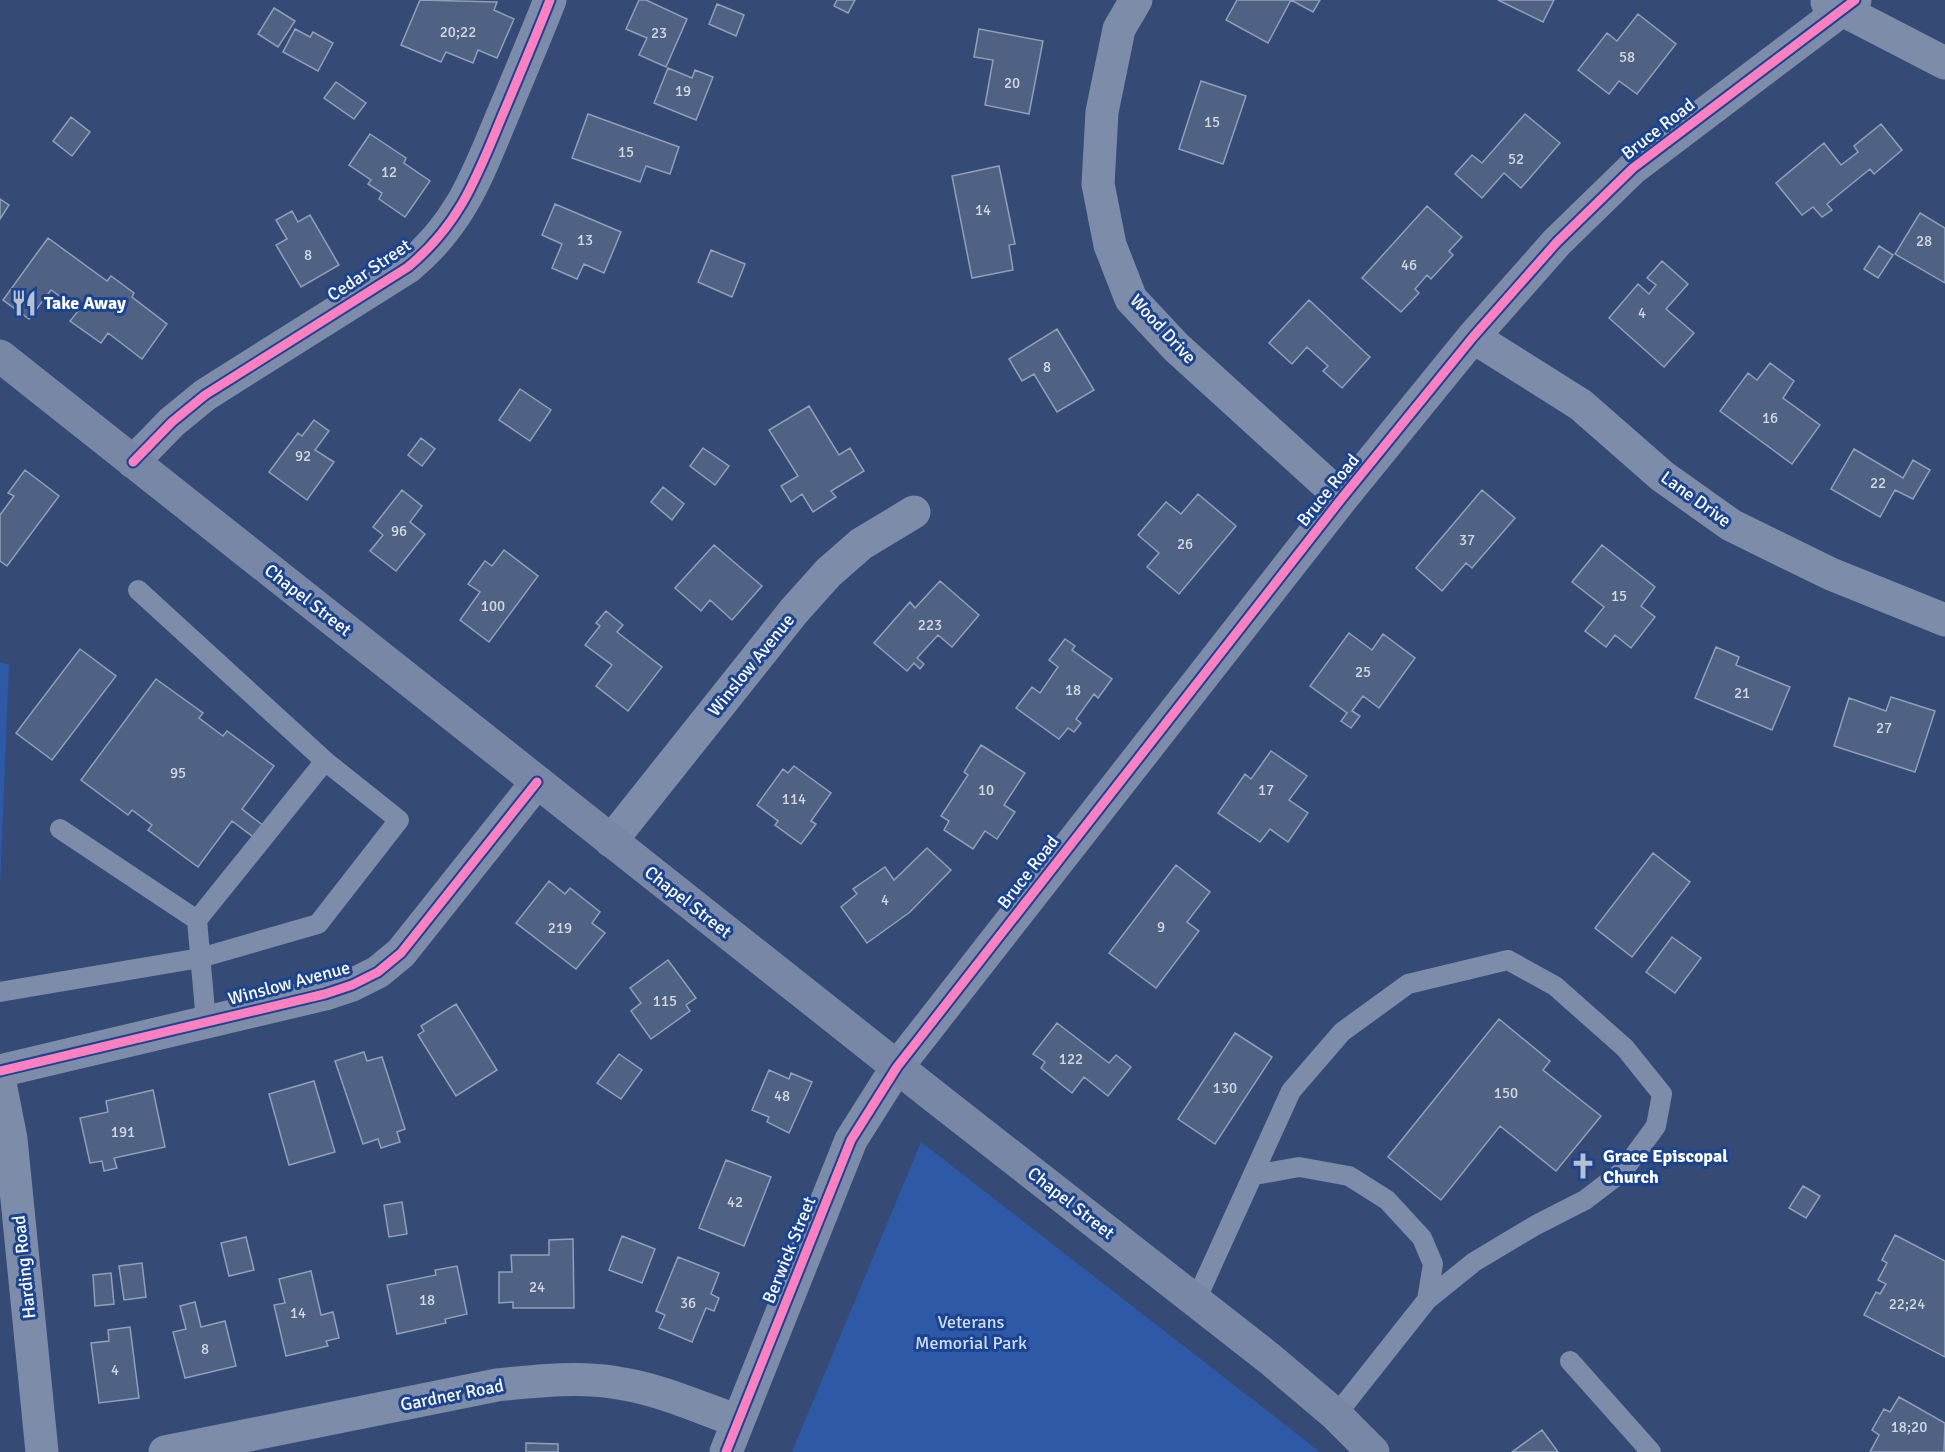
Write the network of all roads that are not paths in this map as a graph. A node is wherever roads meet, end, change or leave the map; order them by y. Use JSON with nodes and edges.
{"nodes":[{"id":1,"x":550,"y":0,"type":"edge"},
{"id":2,"x":1136,"y":0,"type":"edge"},
{"id":3,"x":1840,"y":3,"type":"edge"},
{"id":4,"x":1945,"y":63,"type":"edge"},
{"id":5,"x":1473,"y":337,"type":"junction"},
{"id":6,"x":0,"y":356,"type":"edge"},
{"id":7,"x":133,"y":462,"type":"junction"},
{"id":8,"x":1342,"y":498,"type":"junction"},
{"id":9,"x":914,"y":512,"type":"dead end"},
{"id":10,"x":138,"y":590,"type":"dead end"},
{"id":11,"x":1945,"y":620,"type":"edge"},
{"id":12,"x":325,"y":761,"type":"junction"},
{"id":13,"x":537,"y":782,"type":"junction"},
{"id":14,"x":60,"y":830,"type":"dead end"},
{"id":15,"x":611,"y":841,"type":"junction"},
{"id":16,"x":197,"y":920,"type":"junction"},
{"id":17,"x":200,"y":958,"type":"junction"},
{"id":18,"x":0,"y":992,"type":"edge"},
{"id":19,"x":206,"y":1022,"type":"junction"},
{"id":20,"x":897,"y":1067,"type":"junction"},
{"id":21,"x":0,"y":1071,"type":"edge"},
{"id":22,"x":0,"y":1083,"type":"edge"},
{"id":23,"x":1255,"y":1175,"type":"junction"},
{"id":24,"x":1196,"y":1300,"type":"junction"},
{"id":25,"x":1427,"y":1300,"type":"junction"},
{"id":26,"x":1569,"y":1361,"type":"dead end"},
{"id":27,"x":1336,"y":1414,"type":"junction"},
{"id":28,"x":738,"y":1421,"type":"junction"},
{"id":29,"x":42,"y":1452,"type":"edge"},
{"id":30,"x":165,"y":1452,"type":"edge"},
{"id":31,"x":726,"y":1452,"type":"edge"},
{"id":32,"x":1373,"y":1452,"type":"edge"},
{"id":33,"x":1651,"y":1452,"type":"edge"}],
"edges":[{"from":1,"to":7,"type":"street","name":"Cedar Street"},
{"from":2,"to":8,"type":"street","name":"Wood Drive"},
{"from":3,"to":4,"type":"street"},
{"from":3,"to":5,"type":"street","name":"Bruce Road"},
{"from":5,"to":8,"type":"street","name":"Bruce Road"},
{"from":5,"to":11,"type":"street","name":"Lane Drive"},
{"from":6,"to":7,"type":"main road","name":"Chapel Street"},
{"from":7,"to":13,"type":"main road","name":"Chapel Street"},
{"from":8,"to":20,"type":"street","name":"Bruce Road"},
{"from":9,"to":15,"type":"street","name":"Winslow Avenue"},
{"from":10,"to":12,"type":"lane"},
{"from":12,"to":16,"type":"lane"},
{"from":12,"to":17,"type":"lane"},
{"from":13,"to":15,"type":"main road","name":"Chapel Street"},
{"from":13,"to":19,"type":"street","name":"Winslow Avenue"},
{"from":14,"to":16,"type":"lane"},
{"from":15,"to":20,"type":"main road","name":"Chapel Street"},
{"from":16,"to":17,"type":"lane"},
{"from":17,"to":18,"type":"lane"},
{"from":17,"to":19,"type":"lane"},
{"from":19,"to":21,"type":"street","name":"Winslow Avenue"},
{"from":20,"to":24,"type":"main road","name":"Chapel Street"},
{"from":20,"to":28,"type":"street","name":"Berwick Street"},
{"from":22,"to":29,"type":"street","name":"Harding Road"},
{"from":23,"to":24,"type":"lane"},
{"from":23,"to":25,"type":"lane"},
{"from":23,"to":25,"type":"lane"},
{"from":24,"to":27,"type":"main road","name":"Chapel Street"},
{"from":25,"to":27,"type":"lane"},
{"from":26,"to":33,"type":"lane"},
{"from":27,"to":32,"type":"main road","name":"Chapel Street"},
{"from":28,"to":30,"type":"street","name":"Gardner Road"},
{"from":28,"to":31,"type":"street","name":"Berwick Street"}]}
